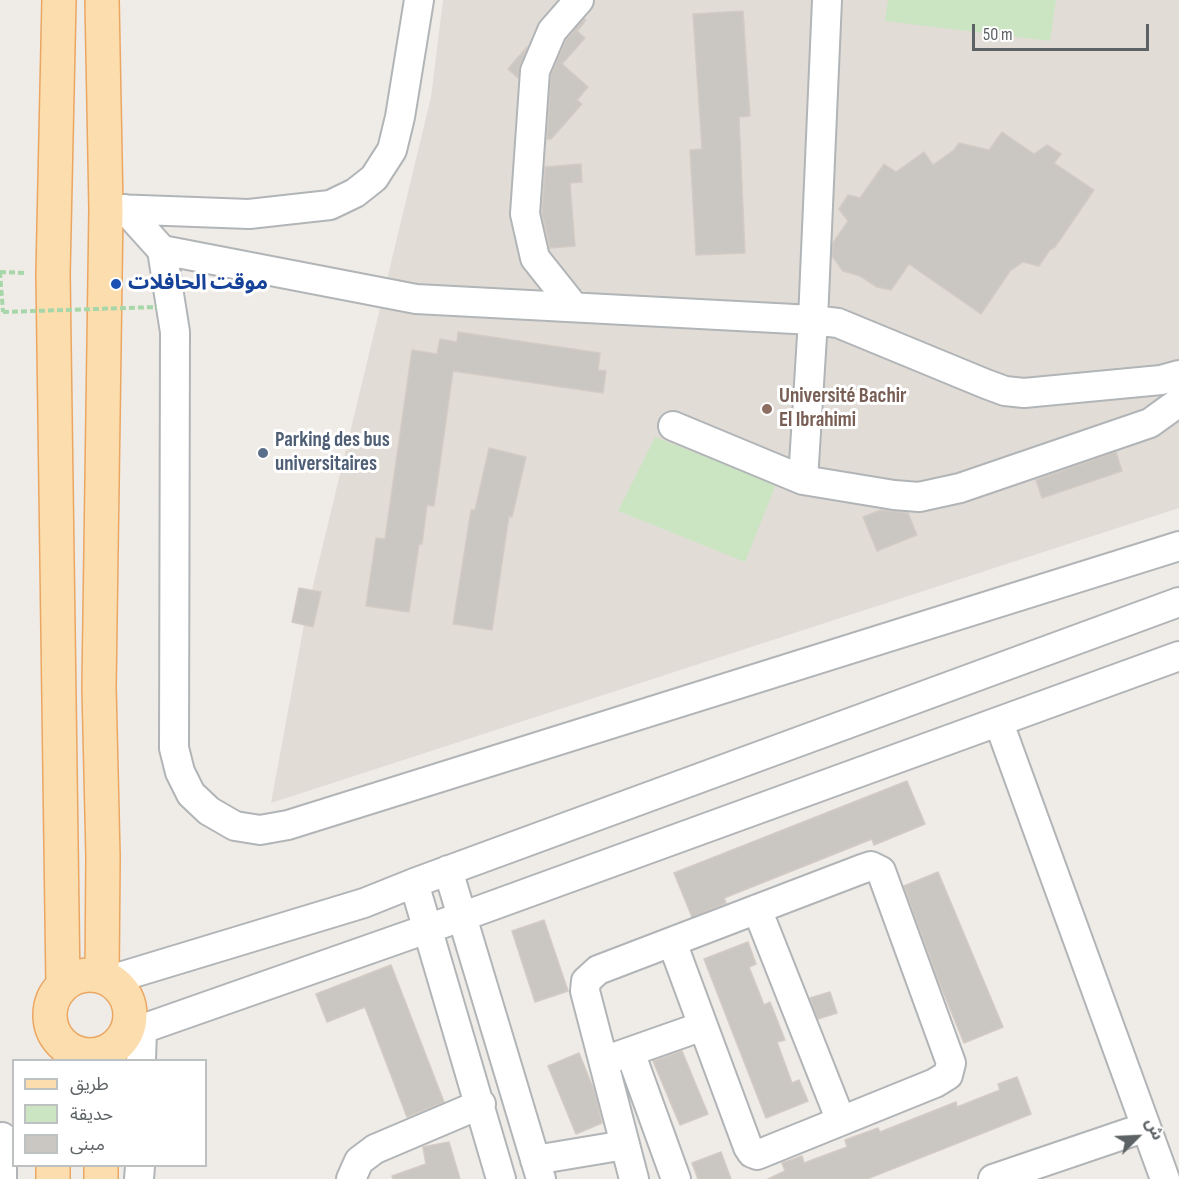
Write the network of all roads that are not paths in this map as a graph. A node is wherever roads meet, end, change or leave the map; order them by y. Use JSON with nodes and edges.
{"nodes":[{"id":1,"x":59,"y":0,"type":"edge"},
{"id":2,"x":102,"y":0,"type":"edge"},
{"id":3,"x":579,"y":0,"type":"edge"},
{"id":4,"x":827,"y":0,"type":"edge"},
{"id":5,"x":413,"y":4,"type":"edge"},
{"id":6,"x":116,"y":209,"type":"junction"},
{"id":7,"x":162,"y":250,"type":"junction"},
{"id":8,"x":574,"y":307,"type":"junction"},
{"id":9,"x":813,"y":320,"type":"junction"},
{"id":10,"x":1179,"y":375,"type":"edge"},
{"id":11,"x":1179,"y":402,"type":"edge"},
{"id":12,"x":673,"y":426,"type":"dead end"},
{"id":13,"x":803,"y":480,"type":"junction"},
{"id":14,"x":1179,"y":546,"type":"edge"},
{"id":15,"x":1179,"y":602,"type":"edge"},
{"id":16,"x":1179,"y":656,"type":"edge"},
{"id":17,"x":999,"y":723,"type":"junction"},
{"id":18,"x":448,"y":870,"type":"junction"},
{"id":19,"x":414,"y":883,"type":"junction"},
{"id":20,"x":757,"y":909,"type":"junction"},
{"id":21,"x":461,"y":917,"type":"junction"},
{"id":22,"x":426,"y":928,"type":"junction"},
{"id":23,"x":672,"y":942,"type":"junction"},
{"id":24,"x":106,"y":978,"type":"junction"},
{"id":25,"x":63,"y":985,"type":"junction"},
{"id":26,"x":703,"y":1026,"type":"junction"},
{"id":27,"x":124,"y":1048,"type":"edge"},
{"id":28,"x":59,"y":1051,"type":"edge"},
{"id":29,"x":630,"y":1052,"type":"junction"},
{"id":30,"x":603,"y":1061,"type":"junction"},
{"id":31,"x":481,"y":1104,"type":"junction"},
{"id":32,"x":841,"y":1121,"type":"junction"},
{"id":33,"x":1146,"y":1127,"type":"junction"},
{"id":34,"x":5,"y":1136,"type":"edge"},
{"id":35,"x":625,"y":1145,"type":"junction"},
{"id":36,"x":1062,"y":1168,"type":"edge"},
{"id":37,"x":538,"y":1170,"type":"edge"},
{"id":38,"x":2,"y":1179,"type":"edge"},
{"id":39,"x":351,"y":1179,"type":"edge"},
{"id":40,"x":501,"y":1179,"type":"edge"},
{"id":41,"x":634,"y":1179,"type":"edge"},
{"id":42,"x":676,"y":1179,"type":"edge"},
{"id":43,"x":993,"y":1179,"type":"edge"},
{"id":44,"x":1165,"y":1179,"type":"edge"}],
"edges":[{"from":1,"to":25,"type":"main road"},
{"from":2,"to":6,"type":"main road"},
{"from":3,"to":8,"type":"street"},
{"from":4,"to":9,"type":"street"},
{"from":5,"to":6,"type":"street"},
{"from":6,"to":7,"type":"street"},
{"from":6,"to":24,"type":"main road"},
{"from":7,"to":8,"type":"street"},
{"from":7,"to":14,"type":"street"},
{"from":8,"to":9,"type":"street"},
{"from":9,"to":10,"type":"street"},
{"from":9,"to":13,"type":"street"},
{"from":11,"to":13,"type":"street"},
{"from":12,"to":13,"type":"street"},
{"from":15,"to":18,"type":"street"},
{"from":16,"to":17,"type":"street"},
{"from":17,"to":21,"type":"street"},
{"from":17,"to":33,"type":"street"},
{"from":18,"to":19,"type":"street"},
{"from":18,"to":21,"type":"street"},
{"from":19,"to":22,"type":"street"},
{"from":19,"to":24,"type":"street"},
{"from":20,"to":23,"type":"street"},
{"from":20,"to":32,"type":"street"},
{"from":20,"to":32,"type":"street"},
{"from":21,"to":22,"type":"street"},
{"from":21,"to":37,"type":"street"},
{"from":22,"to":27,"type":"street"},
{"from":22,"to":31,"type":"street"},
{"from":23,"to":26,"type":"street"},
{"from":23,"to":30,"type":"street"},
{"from":24,"to":25,"type":"main road"},
{"from":24,"to":27,"type":"main road"},
{"from":25,"to":28,"type":"main road"},
{"from":26,"to":29,"type":"street"},
{"from":26,"to":32,"type":"street"},
{"from":27,"to":28,"type":"main road"},
{"from":29,"to":30,"type":"street"},
{"from":29,"to":42,"type":"street"},
{"from":30,"to":35,"type":"street"},
{"from":31,"to":39,"type":"street"},
{"from":31,"to":40,"type":"street"},
{"from":33,"to":36,"type":"street"},
{"from":33,"to":44,"type":"street"},
{"from":34,"to":38,"type":"street"},
{"from":35,"to":37,"type":"street"},
{"from":35,"to":41,"type":"street"},
{"from":36,"to":43,"type":"street"}]}
